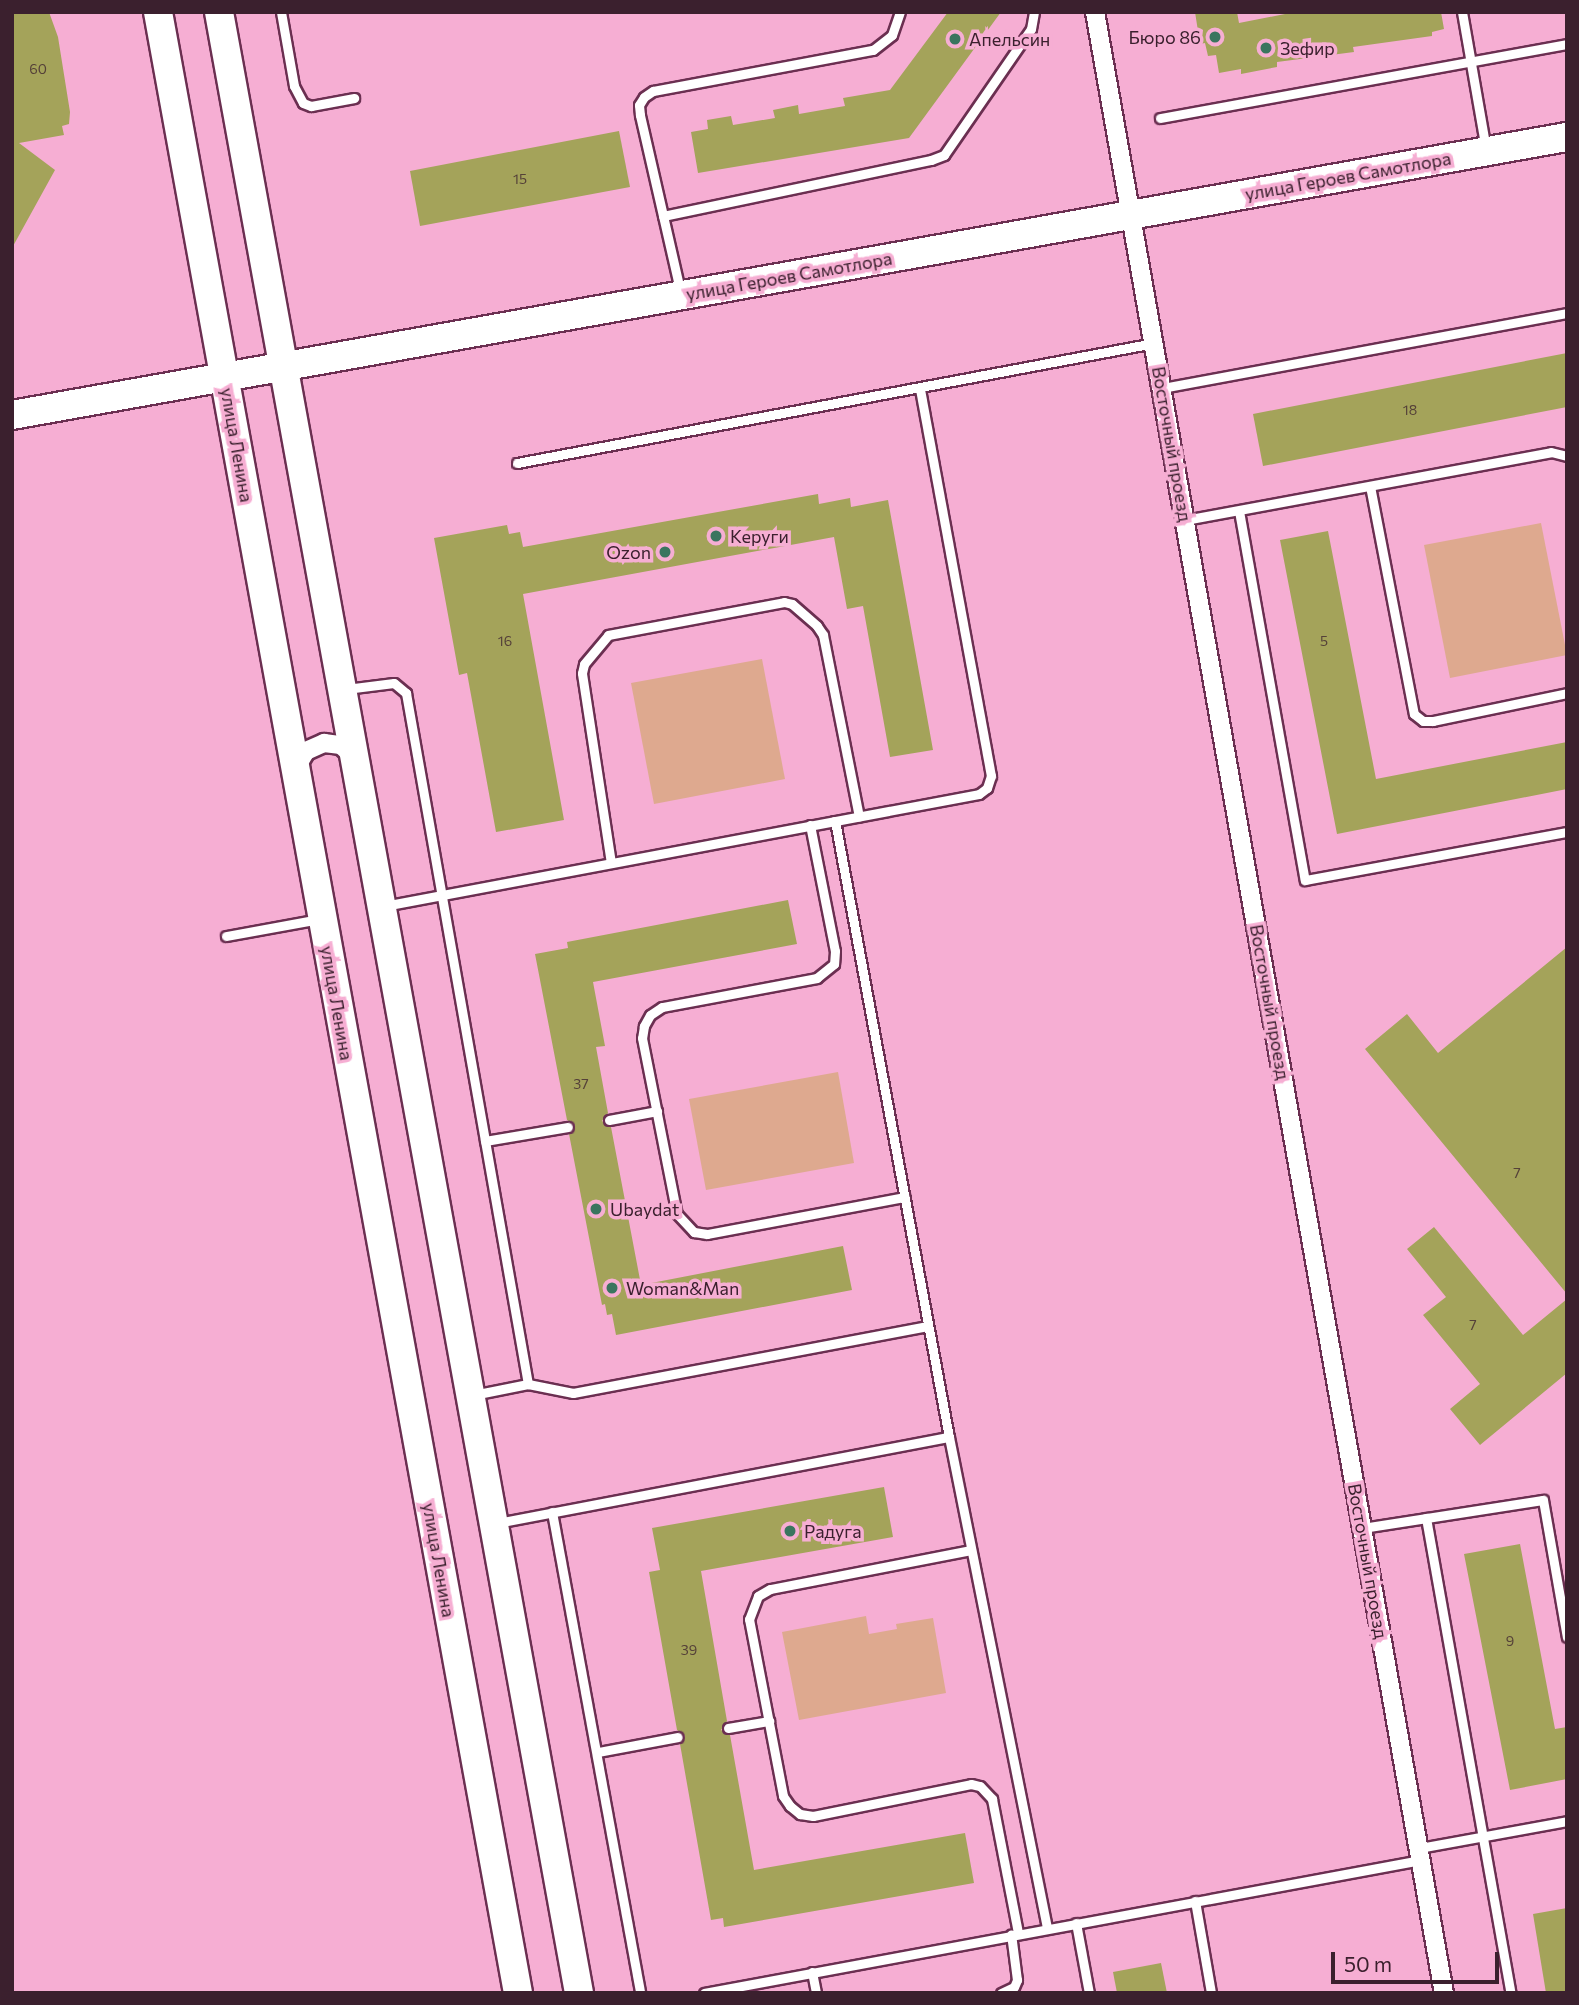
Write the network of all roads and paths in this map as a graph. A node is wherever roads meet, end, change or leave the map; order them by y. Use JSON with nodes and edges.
{"nodes":[{"id":1,"x":158,"y":12,"type":"edge"},
{"id":2,"x":219,"y":12,"type":"edge"},
{"id":3,"x":281,"y":12,"type":"edge"},
{"id":4,"x":900,"y":12,"type":"edge"},
{"id":5,"x":1034,"y":12,"type":"edge"},
{"id":6,"x":1095,"y":12,"type":"edge"},
{"id":7,"x":1462,"y":12,"type":"edge"},
{"id":8,"x":1567,"y":44,"type":"edge"},
{"id":9,"x":1470,"y":61,"type":"junction"},
{"id":10,"x":354,"y":98,"type":"dead end"},
{"id":11,"x":1160,"y":118,"type":"dead end"},
{"id":12,"x":1567,"y":137,"type":"edge"},
{"id":13,"x":1487,"y":151,"type":"junction"},
{"id":14,"x":1132,"y":214,"type":"junction"},
{"id":15,"x":663,"y":216,"type":"junction"},
{"id":16,"x":681,"y":295,"type":"junction"},
{"id":17,"x":1567,"y":313,"type":"edge"},
{"id":18,"x":1154,"y":343,"type":"junction"},
{"id":19,"x":285,"y":366,"type":"junction"},
{"id":20,"x":225,"y":377,"type":"junction"},
{"id":21,"x":920,"y":388,"type":"junction"},
{"id":22,"x":1162,"y":388,"type":"junction"},
{"id":23,"x":12,"y":415,"type":"edge"},
{"id":24,"x":1567,"y":456,"type":"edge"},
{"id":25,"x":517,"y":463,"type":"dead end"},
{"id":26,"x":1370,"y":486,"type":"junction"},
{"id":27,"x":1240,"y":511,"type":"junction"},
{"id":28,"x":1185,"y":520,"type":"junction"},
{"id":29,"x":344,"y":689,"type":"junction"},
{"id":30,"x":1567,"y":693,"type":"edge"},
{"id":31,"x":357,"y":760,"type":"junction"},
{"id":32,"x":295,"y":770,"type":"junction"},
{"id":33,"x":859,"y":816,"type":"junction"},
{"id":34,"x":835,"y":821,"type":"junction"},
{"id":35,"x":810,"y":825,"type":"junction"},
{"id":36,"x":1567,"y":832,"type":"edge"},
{"id":37,"x":611,"y":863,"type":"junction"},
{"id":38,"x":442,"y":895,"type":"junction"},
{"id":39,"x":384,"y":906,"type":"junction"},
{"id":40,"x":322,"y":919,"type":"junction"},
{"id":41,"x":226,"y":936,"type":"dead end"},
{"id":42,"x":657,"y":1111,"type":"junction"},
{"id":43,"x":609,"y":1120,"type":"dead end"},
{"id":44,"x":568,"y":1127,"type":"dead end"},
{"id":45,"x":485,"y":1141,"type":"junction"},
{"id":46,"x":905,"y":1197,"type":"junction"},
{"id":47,"x":928,"y":1326,"type":"junction"},
{"id":48,"x":528,"y":1384,"type":"junction"},
{"id":49,"x":471,"y":1395,"type":"junction"},
{"id":50,"x":949,"y":1437,"type":"junction"},
{"id":51,"x":552,"y":1512,"type":"junction"},
{"id":52,"x":1426,"y":1518,"type":"junction"},
{"id":53,"x":493,"y":1524,"type":"junction"},
{"id":54,"x":1362,"y":1528,"type":"junction"},
{"id":55,"x":971,"y":1550,"type":"junction"},
{"id":56,"x":1567,"y":1637,"type":"edge"},
{"id":57,"x":769,"y":1721,"type":"junction"},
{"id":58,"x":729,"y":1728,"type":"dead end"},
{"id":59,"x":678,"y":1737,"type":"dead end"},
{"id":60,"x":598,"y":1752,"type":"junction"},
{"id":61,"x":1567,"y":1821,"type":"edge"},
{"id":62,"x":1482,"y":1837,"type":"junction"},
{"id":63,"x":1420,"y":1854,"type":"junction"},
{"id":64,"x":1195,"y":1901,"type":"junction"},
{"id":65,"x":1076,"y":1923,"type":"junction"},
{"id":66,"x":1047,"y":1928,"type":"junction"},
{"id":67,"x":1014,"y":1934,"type":"junction"},
{"id":68,"x":812,"y":1972,"type":"junction"},
{"id":69,"x":518,"y":1993,"type":"edge"},
{"id":70,"x":579,"y":1993,"type":"edge"},
{"id":71,"x":640,"y":1993,"type":"edge"},
{"id":72,"x":704,"y":1993,"type":"edge"},
{"id":73,"x":816,"y":1993,"type":"edge"},
{"id":74,"x":1001,"y":1993,"type":"edge"},
{"id":75,"x":1089,"y":1993,"type":"edge"},
{"id":76,"x":1211,"y":1993,"type":"edge"},
{"id":77,"x":1444,"y":1993,"type":"edge"},
{"id":78,"x":1511,"y":1993,"type":"edge"}],
"edges":[{"from":1,"to":20,"type":"main road","name":"улица Ленина"},
{"from":2,"to":19,"type":"main road"},
{"from":3,"to":10,"type":"lane"},
{"from":4,"to":15,"type":"lane"},
{"from":5,"to":15,"type":"lane"},
{"from":6,"to":14,"type":"street","name":"Восточный проезд"},
{"from":7,"to":9,"type":"lane"},
{"from":8,"to":9,"type":"lane"},
{"from":9,"to":11,"type":"lane"},
{"from":9,"to":13,"type":"lane"},
{"from":12,"to":13,"type":"main road","name":"улица Героев Самотлора"},
{"from":13,"to":14,"type":"main road","name":"улица Героев Самотлора"},
{"from":14,"to":16,"type":"main road","name":"улица Героев Самотлора"},
{"from":14,"to":18,"type":"street","name":"Восточный проезд"},
{"from":15,"to":16,"type":"lane"},
{"from":16,"to":19,"type":"main road","name":"улица Героев Самотлора"},
{"from":17,"to":22,"type":"lane"},
{"from":18,"to":21,"type":"lane"},
{"from":18,"to":22,"type":"street","name":"Восточный проезд"},
{"from":19,"to":20,"type":"main road","name":"улица Героев Самотлора"},
{"from":19,"to":29,"type":"main road"},
{"from":20,"to":23,"type":"main road","name":"улица Героев Самотлора"},
{"from":20,"to":32,"type":"main road","name":"улица Ленина"},
{"from":21,"to":25,"type":"lane"},
{"from":21,"to":33,"type":"lane"},
{"from":22,"to":28,"type":"street","name":"Восточный проезд"},
{"from":24,"to":26,"type":"lane"},
{"from":26,"to":27,"type":"lane"},
{"from":26,"to":30,"type":"lane"},
{"from":27,"to":28,"type":"lane"},
{"from":27,"to":36,"type":"lane"},
{"from":28,"to":54,"type":"street","name":"Восточный проезд"},
{"from":29,"to":31,"type":"main road"},
{"from":29,"to":38,"type":"lane"},
{"from":31,"to":32,"type":"street"},
{"from":31,"to":39,"type":"main road"},
{"from":32,"to":40,"type":"main road","name":"улица Ленина"},
{"from":33,"to":34,"type":"lane"},
{"from":33,"to":37,"type":"lane"},
{"from":34,"to":35,"type":"lane"},
{"from":34,"to":46,"type":"lane"},
{"from":35,"to":37,"type":"lane"},
{"from":35,"to":42,"type":"lane"},
{"from":37,"to":38,"type":"lane"},
{"from":38,"to":39,"type":"lane"},
{"from":38,"to":45,"type":"lane"},
{"from":39,"to":49,"type":"main road"},
{"from":40,"to":41,"type":"lane"},
{"from":40,"to":69,"type":"main road","name":"улица Ленина"},
{"from":42,"to":43,"type":"lane"},
{"from":42,"to":46,"type":"lane"},
{"from":44,"to":45,"type":"lane"},
{"from":45,"to":48,"type":"lane"},
{"from":46,"to":47,"type":"lane"},
{"from":47,"to":48,"type":"lane"},
{"from":47,"to":50,"type":"lane"},
{"from":48,"to":49,"type":"lane"},
{"from":49,"to":53,"type":"main road"},
{"from":50,"to":51,"type":"lane"},
{"from":50,"to":55,"type":"lane"},
{"from":51,"to":53,"type":"lane"},
{"from":51,"to":60,"type":"lane"},
{"from":52,"to":54,"type":"lane"},
{"from":52,"to":56,"type":"lane"},
{"from":52,"to":62,"type":"lane"},
{"from":53,"to":70,"type":"main road"},
{"from":54,"to":63,"type":"street","name":"Восточный проезд"},
{"from":55,"to":57,"type":"lane"},
{"from":55,"to":66,"type":"lane"},
{"from":57,"to":58,"type":"lane"},
{"from":57,"to":67,"type":"lane"},
{"from":59,"to":60,"type":"lane"},
{"from":60,"to":71,"type":"lane"},
{"from":61,"to":62,"type":"lane"},
{"from":62,"to":63,"type":"lane"},
{"from":62,"to":78,"type":"lane"},
{"from":63,"to":64,"type":"lane"},
{"from":63,"to":77,"type":"street","name":"Восточный проезд"},
{"from":64,"to":65,"type":"lane"},
{"from":64,"to":76,"type":"lane"},
{"from":65,"to":66,"type":"lane"},
{"from":65,"to":75,"type":"lane"},
{"from":66,"to":67,"type":"lane"},
{"from":67,"to":68,"type":"lane"},
{"from":67,"to":74,"type":"lane"},
{"from":68,"to":72,"type":"lane"},
{"from":68,"to":73,"type":"lane"}]}
